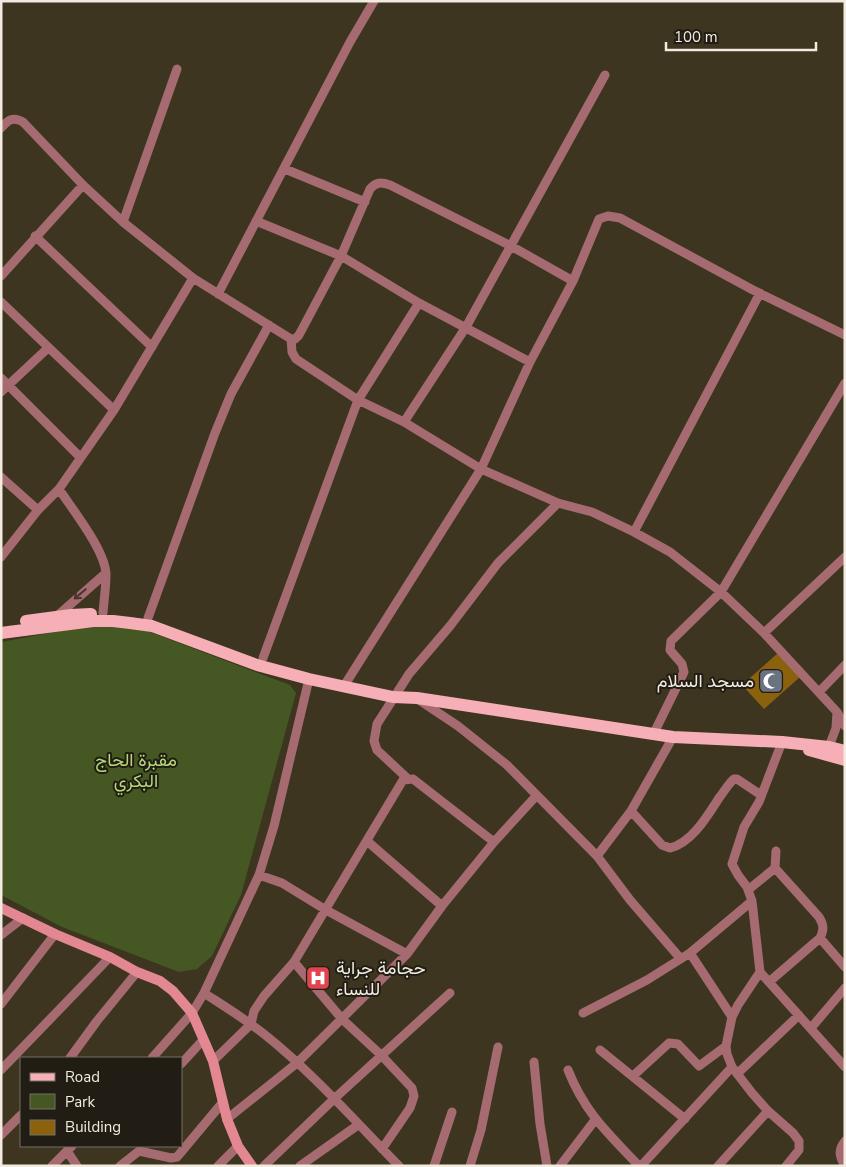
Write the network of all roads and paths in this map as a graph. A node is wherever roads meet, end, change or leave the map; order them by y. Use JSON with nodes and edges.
{"nodes":[{"id":1,"x":374,"y":1,"type":"edge"},
{"id":2,"x":177,"y":69,"type":"dead end"},
{"id":3,"x":605,"y":75,"type":"dead end"},
{"id":4,"x":1,"y":128,"type":"edge"},
{"id":5,"x":285,"y":169,"type":"junction"},
{"id":6,"x":83,"y":185,"type":"junction"},
{"id":7,"x":365,"y":202,"type":"junction"},
{"id":8,"x":256,"y":221,"type":"junction"},
{"id":9,"x":123,"y":222,"type":"junction"},
{"id":10,"x":35,"y":236,"type":"junction"},
{"id":11,"x":510,"y":246,"type":"junction"},
{"id":12,"x":342,"y":256,"type":"junction"},
{"id":13,"x":1,"y":276,"type":"edge"},
{"id":14,"x":193,"y":278,"type":"junction"},
{"id":15,"x":574,"y":281,"type":"junction"},
{"id":16,"x":760,"y":293,"type":"junction"},
{"id":17,"x":218,"y":294,"type":"junction"},
{"id":18,"x":1,"y":302,"type":"edge"},
{"id":19,"x":419,"y":303,"type":"junction"},
{"id":20,"x":269,"y":325,"type":"junction"},
{"id":21,"x":466,"y":327,"type":"junction"},
{"id":22,"x":845,"y":335,"type":"edge"},
{"id":23,"x":291,"y":339,"type":"junction"},
{"id":24,"x":152,"y":347,"type":"junction"},
{"id":25,"x":48,"y":348,"type":"junction"},
{"id":26,"x":530,"y":362,"type":"junction"},
{"id":27,"x":845,"y":383,"type":"edge"},
{"id":28,"x":4,"y":385,"type":"edge"},
{"id":29,"x":358,"y":400,"type":"junction"},
{"id":30,"x":114,"y":410,"type":"junction"},
{"id":31,"x":404,"y":422,"type":"junction"},
{"id":32,"x":80,"y":456,"type":"junction"},
{"id":33,"x":481,"y":469,"type":"junction"},
{"id":34,"x":1,"y":477,"type":"edge"},
{"id":35,"x":59,"y":489,"type":"junction"},
{"id":36,"x":558,"y":503,"type":"junction"},
{"id":37,"x":38,"y":510,"type":"junction"},
{"id":38,"x":634,"y":532,"type":"junction"},
{"id":39,"x":1,"y":557,"type":"edge"},
{"id":40,"x":845,"y":557,"type":"edge"},
{"id":41,"x":106,"y":572,"type":"junction"},
{"id":42,"x":721,"y":592,"type":"junction"},
{"id":43,"x":103,"y":613,"type":"junction"},
{"id":44,"x":56,"y":617,"type":"junction"},
{"id":45,"x":148,"y":618,"type":"junction"},
{"id":46,"x":1,"y":625,"type":"edge"},
{"id":47,"x":1,"y":633,"type":"edge"},
{"id":48,"x":764,"y":633,"type":"junction"},
{"id":49,"x":263,"y":658,"type":"junction"},
{"id":50,"x":845,"y":665,"type":"edge"},
{"id":51,"x":309,"y":679,"type":"junction"},
{"id":52,"x":344,"y":686,"type":"junction"},
{"id":53,"x":819,"y":692,"type":"junction"},
{"id":54,"x":393,"y":697,"type":"junction"},
{"id":55,"x":417,"y":698,"type":"junction"},
{"id":56,"x":837,"y":712,"type":"junction"},
{"id":57,"x":845,"y":726,"type":"edge"},
{"id":58,"x":654,"y":733,"type":"junction"},
{"id":59,"x":672,"y":737,"type":"junction"},
{"id":60,"x":782,"y":742,"type":"junction"},
{"id":61,"x":827,"y":751,"type":"junction"},
{"id":62,"x":845,"y":751,"type":"edge"},
{"id":63,"x":845,"y":760,"type":"edge"},
{"id":64,"x":407,"y":778,"type":"junction"},
{"id":65,"x":537,"y":794,"type":"junction"},
{"id":66,"x":761,"y":795,"type":"junction"},
{"id":67,"x":631,"y":811,"type":"junction"},
{"id":68,"x":367,"y":841,"type":"junction"},
{"id":69,"x":494,"y":842,"type":"junction"},
{"id":70,"x":776,"y":851,"type":"dead end"},
{"id":71,"x":597,"y":856,"type":"junction"},
{"id":72,"x":775,"y":868,"type":"junction"},
{"id":73,"x":259,"y":876,"type":"junction"},
{"id":74,"x":748,"y":890,"type":"junction"},
{"id":75,"x":752,"y":901,"type":"junction"},
{"id":76,"x":442,"y":906,"type":"junction"},
{"id":77,"x":1,"y":908,"type":"edge"},
{"id":78,"x":326,"y":910,"type":"junction"},
{"id":79,"x":23,"y":918,"type":"junction"},
{"id":80,"x":1,"y":934,"type":"edge"},
{"id":81,"x":55,"y":934,"type":"junction"},
{"id":82,"x":820,"y":938,"type":"junction"},
{"id":83,"x":690,"y":953,"type":"junction"},
{"id":84,"x":407,"y":954,"type":"junction"},
{"id":85,"x":110,"y":957,"type":"junction"},
{"id":86,"x":680,"y":958,"type":"junction"},
{"id":87,"x":294,"y":962,"type":"junction"},
{"id":88,"x":845,"y":966,"type":"edge"},
{"id":89,"x":136,"y":972,"type":"junction"},
{"id":90,"x":760,"y":972,"type":"junction"},
{"id":91,"x":769,"y":982,"type":"junction"},
{"id":92,"x":845,"y":988,"type":"edge"},
{"id":93,"x":450,"y":992,"type":"dead end"},
{"id":94,"x":204,"y":993,"type":"junction"},
{"id":95,"x":3,"y":999,"type":"edge"},
{"id":96,"x":192,"y":1013,"type":"junction"},
{"id":97,"x":582,"y":1013,"type":"dead end"},
{"id":98,"x":799,"y":1015,"type":"junction"},
{"id":99,"x":732,"y":1017,"type":"junction"},
{"id":100,"x":342,"y":1020,"type":"junction"},
{"id":101,"x":251,"y":1024,"type":"junction"},
{"id":102,"x":811,"y":1028,"type":"junction"},
{"id":103,"x":203,"y":1040,"type":"junction"},
{"id":104,"x":498,"y":1046,"type":"dead end"},
{"id":105,"x":726,"y":1046,"type":"junction"},
{"id":106,"x":600,"y":1050,"type":"dead end"},
{"id":107,"x":382,"y":1055,"type":"junction"},
{"id":108,"x":71,"y":1057,"type":"edge"},
{"id":109,"x":153,"y":1057,"type":"edge"},
{"id":110,"x":213,"y":1061,"type":"junction"},
{"id":111,"x":534,"y":1062,"type":"dead end"},
{"id":112,"x":182,"y":1063,"type":"edge"},
{"id":113,"x":297,"y":1063,"type":"junction"},
{"id":114,"x":845,"y":1067,"type":"edge"},
{"id":115,"x":1,"y":1070,"type":"edge"},
{"id":116,"x":568,"y":1070,"type":"dead end"},
{"id":117,"x":734,"y":1070,"type":"junction"},
{"id":118,"x":633,"y":1076,"type":"junction"},
{"id":119,"x":334,"y":1098,"type":"junction"},
{"id":120,"x":224,"y":1102,"type":"junction"},
{"id":121,"x":768,"y":1111,"type":"junction"},
{"id":122,"x":452,"y":1112,"type":"dead end"},
{"id":123,"x":20,"y":1116,"type":"edge"},
{"id":124,"x":227,"y":1119,"type":"junction"},
{"id":125,"x":685,"y":1119,"type":"junction"},
{"id":126,"x":595,"y":1120,"type":"junction"},
{"id":127,"x":358,"y":1125,"type":"junction"},
{"id":128,"x":1,"y":1135,"type":"edge"},
{"id":129,"x":845,"y":1141,"type":"edge"},
{"id":130,"x":238,"y":1146,"type":"junction"},
{"id":131,"x":69,"y":1148,"type":"edge"},
{"id":132,"x":382,"y":1149,"type":"junction"},
{"id":133,"x":395,"y":1165,"type":"edge"},
{"id":134,"x":52,"y":1166,"type":"edge"},
{"id":135,"x":77,"y":1166,"type":"edge"},
{"id":136,"x":120,"y":1166,"type":"edge"},
{"id":137,"x":218,"y":1166,"type":"edge"},
{"id":138,"x":252,"y":1166,"type":"edge"},
{"id":139,"x":264,"y":1166,"type":"edge"},
{"id":140,"x":300,"y":1166,"type":"edge"},
{"id":141,"x":434,"y":1166,"type":"edge"},
{"id":142,"x":470,"y":1166,"type":"edge"},
{"id":143,"x":547,"y":1166,"type":"edge"},
{"id":144,"x":560,"y":1166,"type":"edge"},
{"id":145,"x":640,"y":1166,"type":"edge"},
{"id":146,"x":718,"y":1166,"type":"edge"},
{"id":147,"x":786,"y":1166,"type":"edge"},
{"id":148,"x":845,"y":1166,"type":"edge"}],
"edges":[{"from":1,"to":5,"type":"street"},
{"from":2,"to":9,"type":"street"},
{"from":3,"to":11,"type":"street"},
{"from":4,"to":6,"type":"street"},
{"from":5,"to":7,"type":"street"},
{"from":5,"to":8,"type":"street"},
{"from":6,"to":9,"type":"street"},
{"from":6,"to":10,"type":"street"},
{"from":7,"to":11,"type":"street"},
{"from":7,"to":12,"type":"street"},
{"from":8,"to":12,"type":"street"},
{"from":8,"to":17,"type":"street"},
{"from":9,"to":14,"type":"street"},
{"from":10,"to":13,"type":"street"},
{"from":10,"to":24,"type":"street"},
{"from":11,"to":15,"type":"street"},
{"from":11,"to":21,"type":"street"},
{"from":12,"to":19,"type":"street"},
{"from":12,"to":23,"type":"street"},
{"from":14,"to":17,"type":"street"},
{"from":14,"to":24,"type":"street"},
{"from":15,"to":16,"type":"street"},
{"from":15,"to":26,"type":"street"},
{"from":16,"to":22,"type":"street"},
{"from":16,"to":38,"type":"street"},
{"from":17,"to":20,"type":"street"},
{"from":18,"to":25,"type":"street"},
{"from":19,"to":21,"type":"street"},
{"from":19,"to":29,"type":"street"},
{"from":20,"to":23,"type":"street"},
{"from":20,"to":45,"type":"street"},
{"from":21,"to":26,"type":"street"},
{"from":21,"to":31,"type":"street"},
{"from":23,"to":29,"type":"street"},
{"from":24,"to":30,"type":"street"},
{"from":25,"to":28,"type":"street"},
{"from":25,"to":30,"type":"street"},
{"from":26,"to":33,"type":"street"},
{"from":27,"to":42,"type":"street"},
{"from":28,"to":32,"type":"street"},
{"from":29,"to":31,"type":"street"},
{"from":29,"to":49,"type":"street"},
{"from":30,"to":32,"type":"street"},
{"from":31,"to":33,"type":"street"},
{"from":32,"to":35,"type":"street"},
{"from":33,"to":36,"type":"street"},
{"from":33,"to":52,"type":"street"},
{"from":34,"to":37,"type":"street"},
{"from":35,"to":37,"type":"street"},
{"from":35,"to":41,"type":"street"},
{"from":36,"to":38,"type":"street"},
{"from":36,"to":54,"type":"street"},
{"from":37,"to":39,"type":"street"},
{"from":38,"to":42,"type":"street"},
{"from":40,"to":48,"type":"street"},
{"from":41,"to":43,"type":"street"},
{"from":41,"to":44,"type":"street","one_way":true},
{"from":42,"to":48,"type":"street"},
{"from":42,"to":58,"type":"street"},
{"from":43,"to":44,"type":"main road"},
{"from":43,"to":45,"type":"main road"},
{"from":44,"to":46,"type":"main road"},
{"from":45,"to":49,"type":"main road"},
{"from":47,"to":51,"type":"main road"},
{"from":48,"to":53,"type":"street"},
{"from":49,"to":51,"type":"main road"},
{"from":50,"to":53,"type":"street"},
{"from":51,"to":52,"type":"main road"},
{"from":51,"to":73,"type":"street"},
{"from":52,"to":54,"type":"main road"},
{"from":53,"to":56,"type":"street"},
{"from":54,"to":55,"type":"main road"},
{"from":54,"to":64,"type":"street"},
{"from":55,"to":58,"type":"main road"},
{"from":55,"to":65,"type":"street"},
{"from":56,"to":57,"type":"street"},
{"from":56,"to":61,"type":"street"},
{"from":58,"to":59,"type":"main road"},
{"from":59,"to":60,"type":"main road"},
{"from":59,"to":67,"type":"street"},
{"from":60,"to":61,"type":"main road"},
{"from":60,"to":66,"type":"street"},
{"from":61,"to":62,"type":"main road"},
{"from":61,"to":63,"type":"main road"},
{"from":64,"to":68,"type":"street"},
{"from":64,"to":69,"type":"street"},
{"from":65,"to":69,"type":"street"},
{"from":65,"to":71,"type":"street"},
{"from":66,"to":67,"type":"street"},
{"from":66,"to":74,"type":"street"},
{"from":67,"to":71,"type":"street"},
{"from":68,"to":76,"type":"street"},
{"from":68,"to":78,"type":"street"},
{"from":69,"to":76,"type":"street"},
{"from":70,"to":72,"type":"street"},
{"from":71,"to":86,"type":"street"},
{"from":72,"to":74,"type":"street"},
{"from":72,"to":82,"type":"street"},
{"from":73,"to":78,"type":"street"},
{"from":73,"to":94,"type":"street"},
{"from":74,"to":75,"type":"street"},
{"from":75,"to":83,"type":"street"},
{"from":75,"to":90,"type":"street"},
{"from":76,"to":84,"type":"street"},
{"from":77,"to":79,"type":"street"},
{"from":78,"to":84,"type":"street"},
{"from":78,"to":87,"type":"street"},
{"from":79,"to":80,"type":"street"},
{"from":79,"to":81,"type":"street"},
{"from":81,"to":85,"type":"street"},
{"from":81,"to":95,"type":"street"},
{"from":82,"to":88,"type":"street"},
{"from":82,"to":91,"type":"street"},
{"from":83,"to":86,"type":"street"},
{"from":83,"to":99,"type":"street"},
{"from":84,"to":100,"type":"street"},
{"from":85,"to":89,"type":"street"},
{"from":85,"to":115,"type":"street"},
{"from":86,"to":97,"type":"street"},
{"from":87,"to":100,"type":"street"},
{"from":87,"to":101,"type":"street"},
{"from":89,"to":96,"type":"street"},
{"from":89,"to":108,"type":"street"},
{"from":90,"to":91,"type":"street"},
{"from":90,"to":99,"type":"street"},
{"from":91,"to":98,"type":"street"},
{"from":92,"to":102,"type":"street"},
{"from":93,"to":107,"type":"street"},
{"from":94,"to":96,"type":"street"},
{"from":94,"to":101,"type":"street"},
{"from":96,"to":103,"type":"street"},
{"from":96,"to":109,"type":"street"},
{"from":98,"to":102,"type":"street"},
{"from":98,"to":117,"type":"street"},
{"from":99,"to":105,"type":"street"},
{"from":100,"to":107,"type":"street"},
{"from":100,"to":113,"type":"street"},
{"from":101,"to":110,"type":"street"},
{"from":101,"to":113,"type":"street"},
{"from":102,"to":114,"type":"street"},
{"from":103,"to":110,"type":"street"},
{"from":103,"to":112,"type":"street"},
{"from":104,"to":142,"type":"street"},
{"from":105,"to":117,"type":"street"},
{"from":105,"to":118,"type":"street"},
{"from":106,"to":118,"type":"street"},
{"from":107,"to":119,"type":"street"},
{"from":107,"to":132,"type":"street"},
{"from":110,"to":120,"type":"street"},
{"from":111,"to":143,"type":"street"},
{"from":113,"to":119,"type":"street"},
{"from":113,"to":124,"type":"street"},
{"from":116,"to":126,"type":"street"},
{"from":117,"to":121,"type":"street"},
{"from":117,"to":125,"type":"street"},
{"from":118,"to":125,"type":"street"},
{"from":119,"to":127,"type":"street"},
{"from":119,"to":139,"type":"street"},
{"from":120,"to":124,"type":"street"},
{"from":120,"to":136,"type":"street"},
{"from":121,"to":146,"type":"street"},
{"from":121,"to":147,"type":"street"},
{"from":122,"to":141,"type":"street"},
{"from":123,"to":128,"type":"street"},
{"from":124,"to":130,"type":"street"},
{"from":125,"to":145,"type":"street"},
{"from":126,"to":144,"type":"street"},
{"from":126,"to":145,"type":"street"},
{"from":127,"to":132,"type":"street"},
{"from":127,"to":140,"type":"street"},
{"from":129,"to":148,"type":"street"},
{"from":130,"to":137,"type":"street"},
{"from":130,"to":138,"type":"street"},
{"from":131,"to":134,"type":"street"},
{"from":131,"to":135,"type":"street"},
{"from":132,"to":133,"type":"street"}]}
